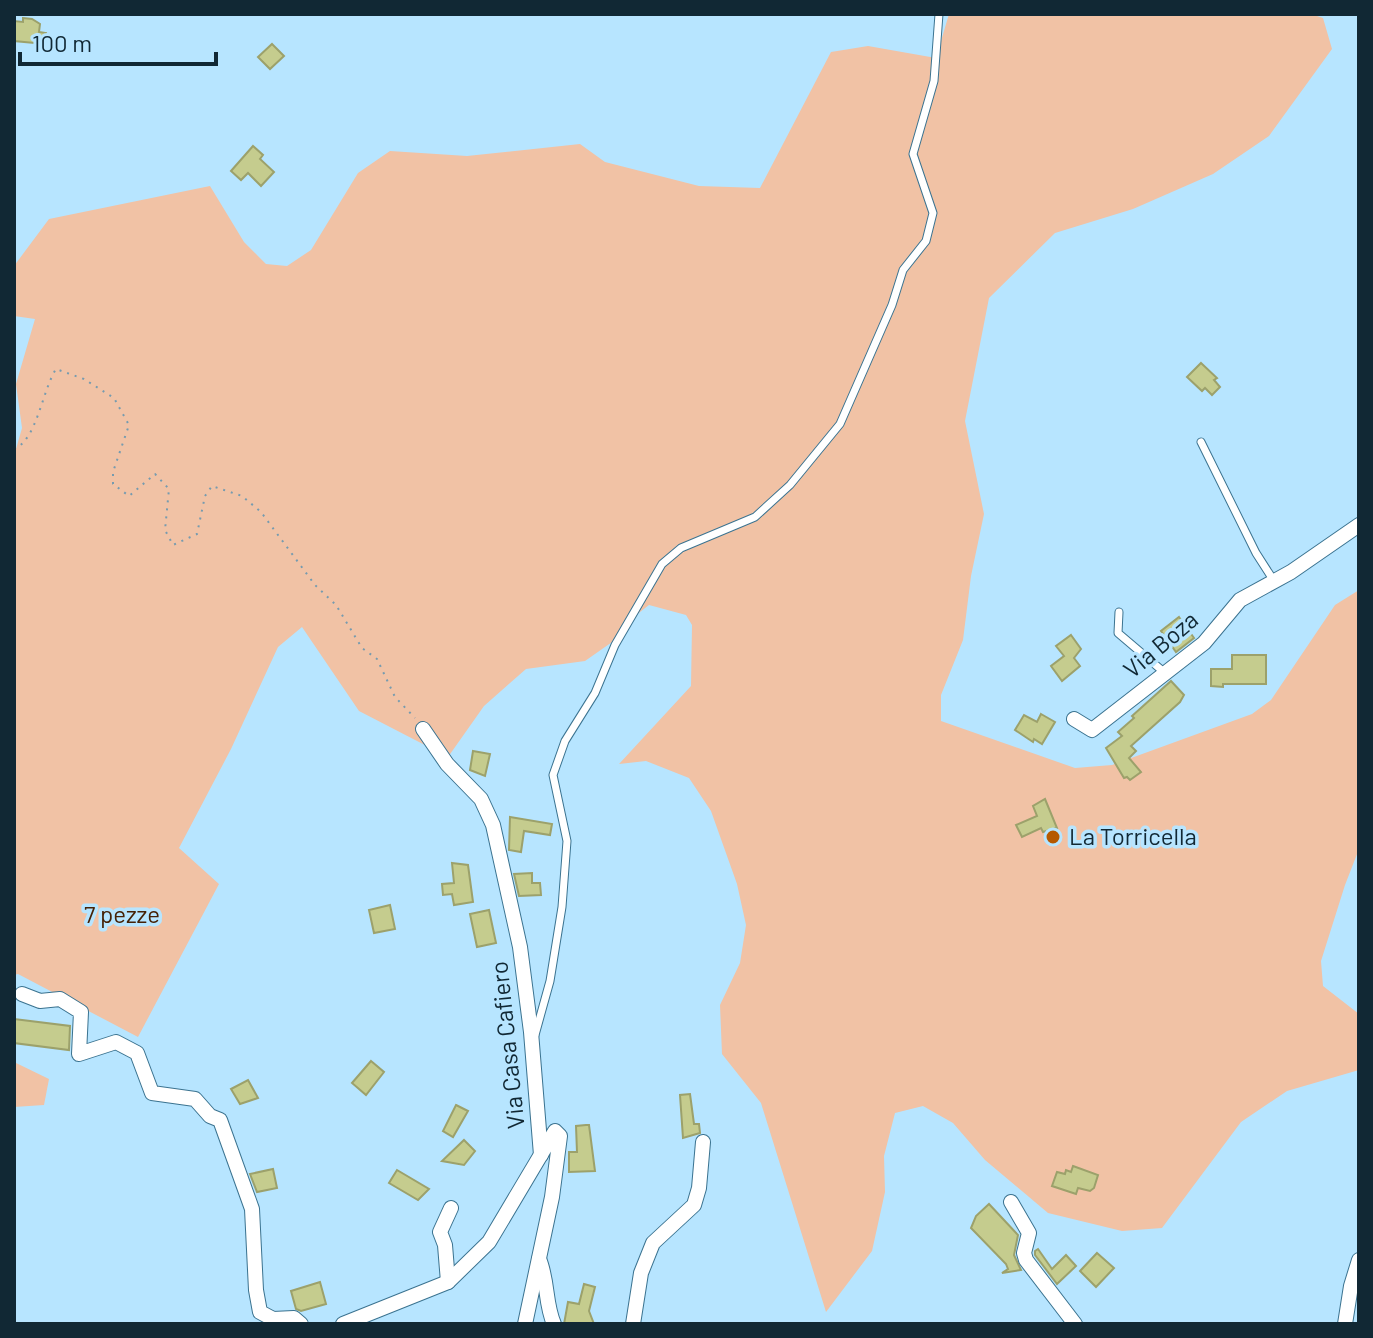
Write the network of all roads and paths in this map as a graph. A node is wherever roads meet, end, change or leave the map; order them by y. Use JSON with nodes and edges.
{"nodes":[{"id":1,"x":939,"y":14,"type":"edge"},
{"id":2,"x":1201,"y":442,"type":"dead end"},
{"id":3,"x":14,"y":449,"type":"edge"},
{"id":4,"x":1359,"y":525,"type":"edge"},
{"id":5,"x":1274,"y":581,"type":"junction"},
{"id":6,"x":1119,"y":612,"type":"dead end"},
{"id":7,"x":1165,"y":673,"type":"junction"},
{"id":8,"x":1074,"y":719,"type":"dead end"},
{"id":9,"x":423,"y":729,"type":"joint"},
{"id":10,"x":22,"y":994,"type":"dead end"},
{"id":11,"x":532,"y":1045,"type":"junction"},
{"id":12,"x":703,"y":1142,"type":"dead end"},
{"id":13,"x":541,"y":1156,"type":"junction"},
{"id":14,"x":1011,"y":1202,"type":"dead end"},
{"id":15,"x":451,"y":1208,"type":"dead end"},
{"id":16,"x":539,"y":1258,"type":"junction"},
{"id":17,"x":1359,"y":1260,"type":"edge"},
{"id":18,"x":448,"y":1282,"type":"junction"},
{"id":19,"x":301,"y":1324,"type":"edge"},
{"id":20,"x":343,"y":1324,"type":"edge"},
{"id":21,"x":525,"y":1324,"type":"edge"},
{"id":22,"x":554,"y":1324,"type":"edge"},
{"id":23,"x":633,"y":1324,"type":"edge"},
{"id":24,"x":1075,"y":1324,"type":"edge"},
{"id":25,"x":1345,"y":1324,"type":"edge"}],
"edges":[{"from":1,"to":11,"type":"lane"},
{"from":2,"to":5,"type":"lane"},
{"from":3,"to":9,"type":"path"},
{"from":4,"to":5,"type":"street","name":"Via Boza"},
{"from":5,"to":7,"type":"street","name":"Via Boza"},
{"from":6,"to":7,"type":"lane"},
{"from":7,"to":8,"type":"street","name":"Via Boza"},
{"from":9,"to":11,"type":"street","name":"Via Casa Cafiero"},
{"from":10,"to":19,"type":"street"},
{"from":11,"to":13,"type":"street","name":"Via Casa Cafiero"},
{"from":12,"to":23,"type":"street"},
{"from":13,"to":16,"type":"street","name":"Via Casa Cafiero"},
{"from":13,"to":18,"type":"street"},
{"from":14,"to":24,"type":"street"},
{"from":15,"to":18,"type":"street"},
{"from":16,"to":21,"type":"street","name":"Via Casa Cafiero"},
{"from":16,"to":22,"type":"street"},
{"from":17,"to":25,"type":"street"},
{"from":18,"to":20,"type":"street"}]}
